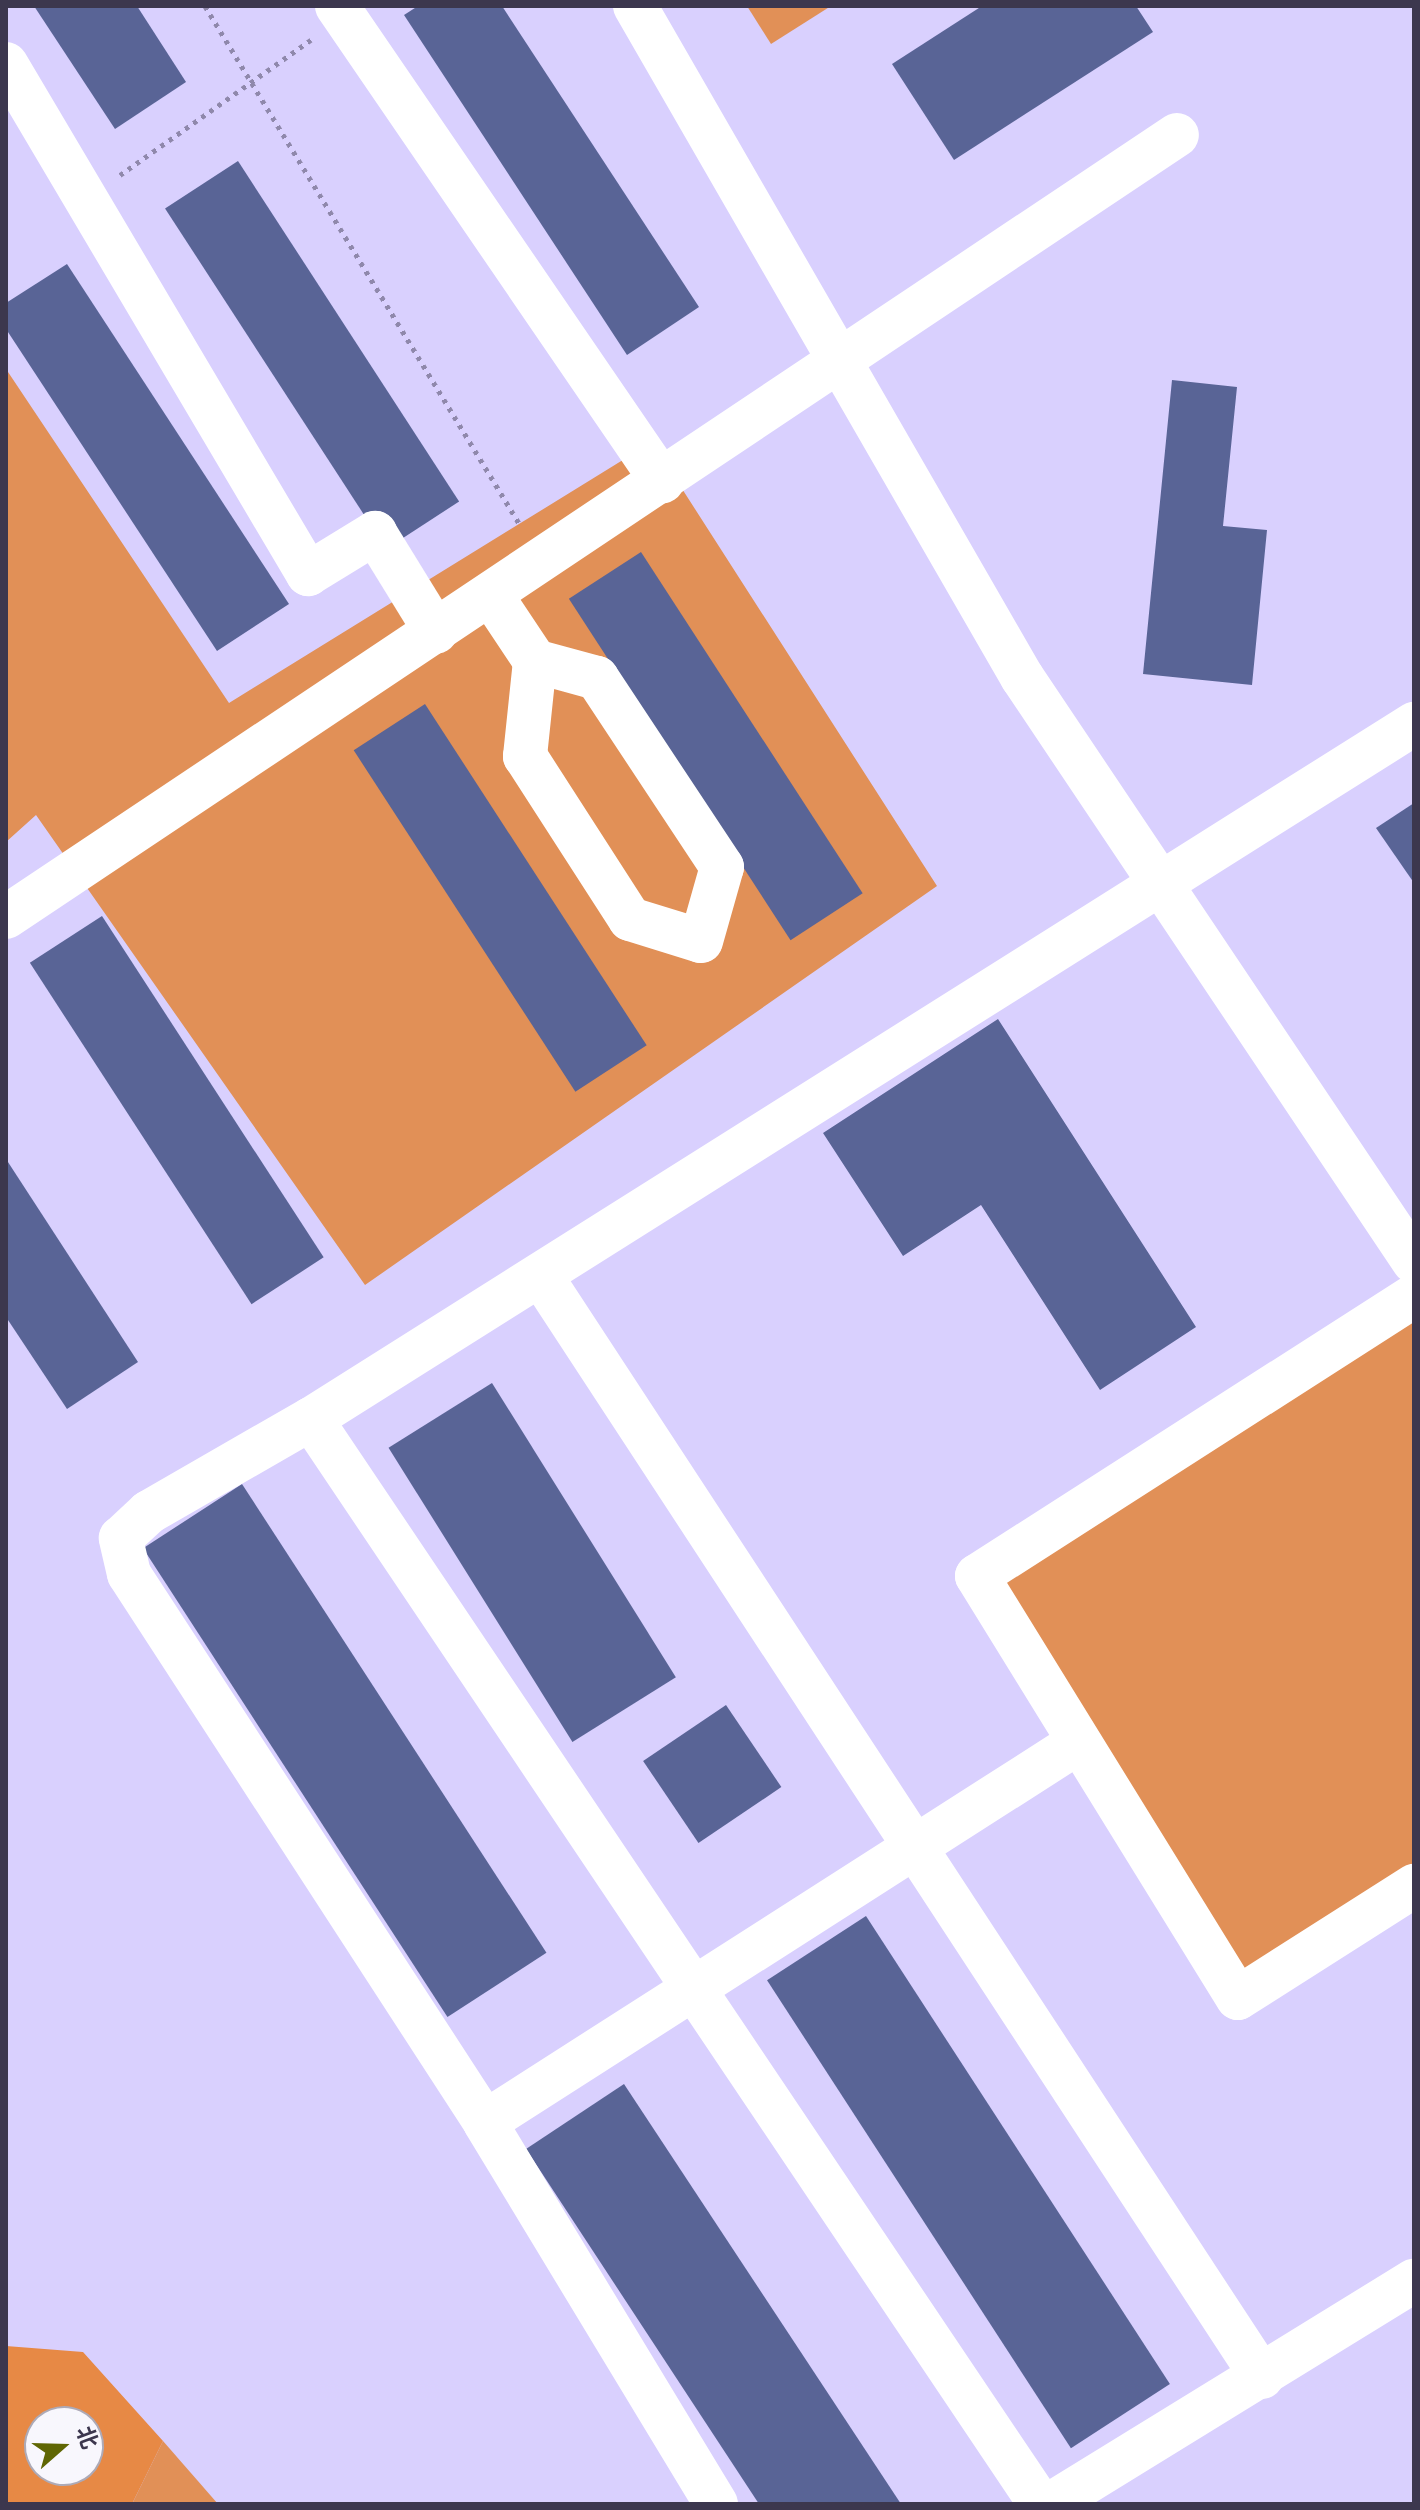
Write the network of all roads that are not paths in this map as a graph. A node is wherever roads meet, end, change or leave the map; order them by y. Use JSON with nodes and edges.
{"nodes":[{"id":1,"x":635,"y":6,"type":"edge"},
{"id":2,"x":341,"y":11,"type":"edge"},
{"id":3,"x":6,"y":64,"type":"edge"},
{"id":4,"x":1177,"y":135,"type":"dead end"},
{"id":5,"x":840,"y":363,"type":"junction"},
{"id":6,"x":662,"y":481,"type":"junction"},
{"id":7,"x":491,"y":595,"type":"junction"},
{"id":8,"x":436,"y":632,"type":"junction"},
{"id":9,"x":535,"y":661,"type":"junction"},
{"id":10,"x":1414,"y":724,"type":"edge"},
{"id":11,"x":1160,"y":883,"type":"junction"},
{"id":12,"x":6,"y":917,"type":"edge"},
{"id":13,"x":1414,"y":1262,"type":"edge"},
{"id":14,"x":541,"y":1276,"type":"junction"},
{"id":15,"x":1414,"y":1296,"type":"edge"},
{"id":16,"x":311,"y":1419,"type":"junction"},
{"id":17,"x":1079,"y":1742,"type":"junction"},
{"id":18,"x":914,"y":1847,"type":"junction"},
{"id":19,"x":1414,"y":1886,"type":"edge"},
{"id":20,"x":693,"y":1988,"type":"junction"},
{"id":21,"x":485,"y":2122,"type":"junction"},
{"id":22,"x":1414,"y":2281,"type":"edge"},
{"id":23,"x":1262,"y":2377,"type":"junction"},
{"id":24,"x":716,"y":2504,"type":"edge"},
{"id":25,"x":1040,"y":2504,"type":"edge"},
{"id":26,"x":1051,"y":2504,"type":"edge"}],
"edges":[{"from":1,"to":5,"type":"lane"},
{"from":2,"to":6,"type":"lane"},
{"from":3,"to":8,"type":"lane"},
{"from":4,"to":5,"type":"lane"},
{"from":5,"to":6,"type":"lane"},
{"from":5,"to":11,"type":"lane"},
{"from":6,"to":7,"type":"lane"},
{"from":7,"to":8,"type":"lane"},
{"from":7,"to":9,"type":"lane"},
{"from":8,"to":12,"type":"lane"},
{"from":9,"to":9,"type":"lane"},
{"from":10,"to":11,"type":"lane"},
{"from":11,"to":13,"type":"lane"},
{"from":11,"to":14,"type":"lane"},
{"from":14,"to":16,"type":"lane"},
{"from":14,"to":18,"type":"lane"},
{"from":15,"to":17,"type":"lane"},
{"from":16,"to":20,"type":"lane"},
{"from":16,"to":21,"type":"lane"},
{"from":17,"to":18,"type":"lane"},
{"from":17,"to":19,"type":"lane"},
{"from":18,"to":20,"type":"lane"},
{"from":18,"to":23,"type":"lane"},
{"from":20,"to":21,"type":"lane"},
{"from":20,"to":25,"type":"lane"},
{"from":21,"to":24,"type":"lane"},
{"from":22,"to":23,"type":"lane"},
{"from":23,"to":26,"type":"lane"}]}
